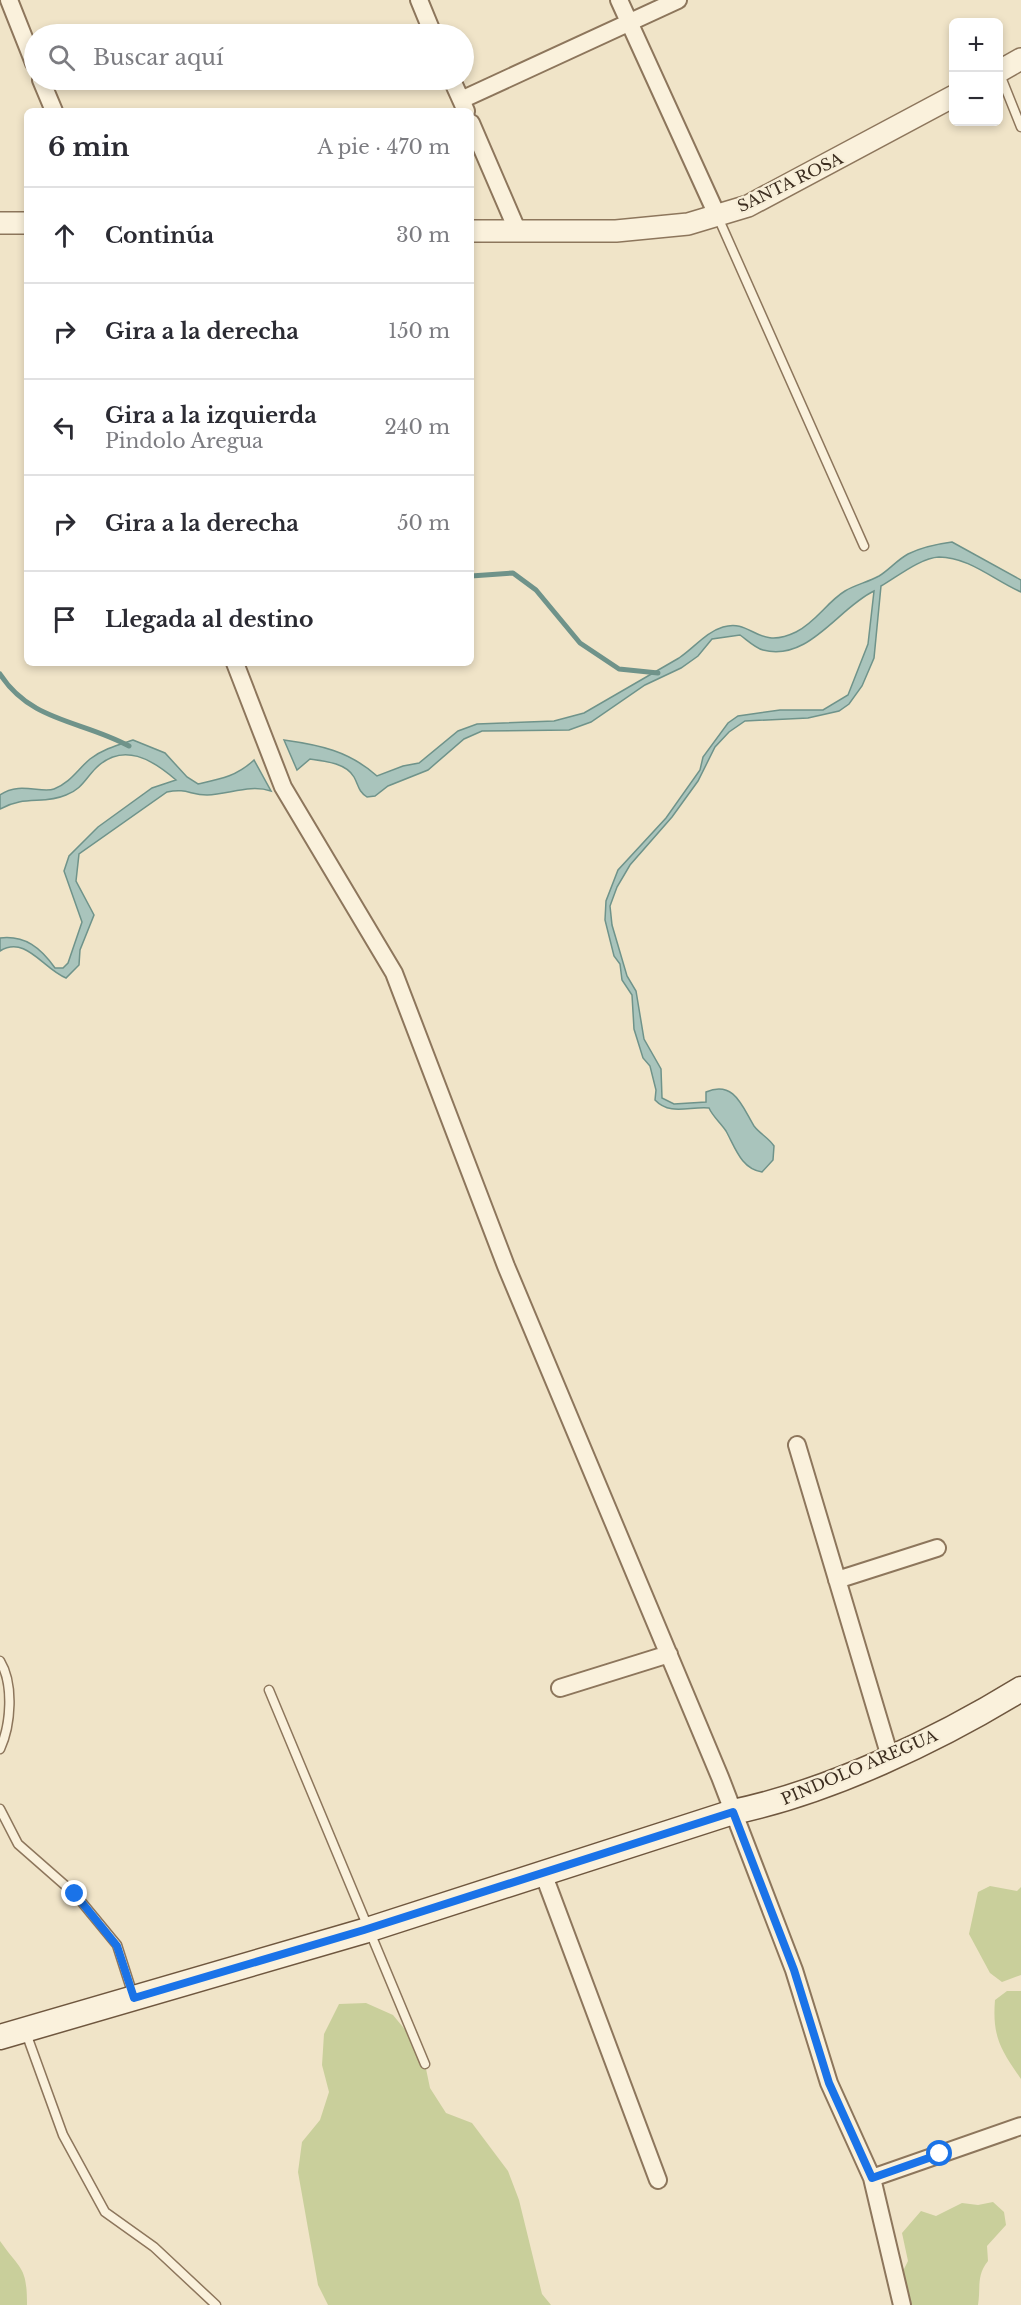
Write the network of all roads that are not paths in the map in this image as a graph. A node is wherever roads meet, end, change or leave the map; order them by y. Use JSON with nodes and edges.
{"nodes":[{"id":1,"x":9,"y":0,"type":"edge"},
{"id":2,"x":419,"y":0,"type":"edge"},
{"id":3,"x":619,"y":0,"type":"edge"},
{"id":4,"x":678,"y":0,"type":"edge"},
{"id":5,"x":630,"y":22,"type":"junction"},
{"id":6,"x":430,"y":24,"type":"edge"},
{"id":7,"x":24,"y":38,"type":"edge"},
{"id":8,"x":1021,"y":59,"type":"edge"},
{"id":9,"x":1003,"y":69,"type":"edge"},
{"id":10,"x":999,"y":72,"type":"edge"},
{"id":11,"x":45,"y":90,"type":"edge"},
{"id":12,"x":456,"y":90,"type":"edge"},
{"id":13,"x":949,"y":99,"type":"edge"},
{"id":14,"x":463,"y":105,"type":"edge"},
{"id":15,"x":53,"y":108,"type":"edge"},
{"id":16,"x":1021,"y":127,"type":"edge"},
{"id":17,"x":474,"y":130,"type":"edge"},
{"id":18,"x":717,"y":215,"type":"junction"},
{"id":19,"x":0,"y":223,"type":"edge"},
{"id":20,"x":24,"y":224,"type":"edge"},
{"id":21,"x":474,"y":231,"type":"edge"},
{"id":22,"x":518,"y":232,"type":"junction"},
{"id":23,"x":864,"y":546,"type":"dead end"},
{"id":24,"x":236,"y":666,"type":"edge"},
{"id":25,"x":797,"y":1445,"type":"dead end"},
{"id":26,"x":937,"y":1548,"type":"dead end"},
{"id":27,"x":837,"y":1580,"type":"junction"},
{"id":28,"x":669,"y":1654,"type":"junction"},
{"id":29,"x":0,"y":1661,"type":"edge"},
{"id":30,"x":560,"y":1688,"type":"dead end"},
{"id":31,"x":1021,"y":1689,"type":"edge"},
{"id":32,"x":269,"y":1690,"type":"dead end"},
{"id":33,"x":0,"y":1749,"type":"edge"},
{"id":34,"x":890,"y":1757,"type":"junction"},
{"id":35,"x":0,"y":1809,"type":"edge"},
{"id":36,"x":733,"y":1812,"type":"junction"},
{"id":37,"x":543,"y":1873,"type":"junction"},
{"id":38,"x":368,"y":1929,"type":"junction"},
{"id":39,"x":134,"y":1998,"type":"junction"},
{"id":40,"x":25,"y":2030,"type":"junction"},
{"id":41,"x":0,"y":2037,"type":"edge"},
{"id":42,"x":424,"y":2064,"type":"dead end"},
{"id":43,"x":1021,"y":2126,"type":"edge"},
{"id":44,"x":872,"y":2178,"type":"junction"},
{"id":45,"x":658,"y":2180,"type":"dead end"},
{"id":46,"x":216,"y":2305,"type":"edge"},
{"id":47,"x":902,"y":2305,"type":"edge"}],
"edges":[{"from":1,"to":7,"type":"street"},
{"from":2,"to":6,"type":"street"},
{"from":3,"to":5,"type":"street"},
{"from":4,"to":5,"type":"street"},
{"from":5,"to":14,"type":"street"},
{"from":5,"to":18,"type":"street"},
{"from":8,"to":9,"type":"street"},
{"from":10,"to":16,"type":"lane"},
{"from":11,"to":15,"type":"street"},
{"from":12,"to":14,"type":"street"},
{"from":13,"to":18,"type":"street","name":"SANTA ROSA"},
{"from":17,"to":22,"type":"street"},
{"from":18,"to":22,"type":"street","name":"SANTA ROSA"},
{"from":18,"to":23,"type":"lane"},
{"from":19,"to":20,"type":"street"},
{"from":21,"to":22,"type":"street","name":"SANTA ROSA"},
{"from":24,"to":28,"type":"street"},
{"from":25,"to":27,"type":"street"},
{"from":26,"to":27,"type":"street"},
{"from":27,"to":34,"type":"street"},
{"from":28,"to":30,"type":"street"},
{"from":28,"to":36,"type":"street"},
{"from":29,"to":33,"type":"lane"},
{"from":31,"to":34,"type":"main road","name":"PINDOLO AREGUA"},
{"from":32,"to":38,"type":"lane"},
{"from":34,"to":36,"type":"main road","name":"PINDOLO AREGUA"},
{"from":35,"to":39,"type":"lane"},
{"from":36,"to":37,"type":"main road","name":"PINDOLO AREGUA"},
{"from":36,"to":44,"type":"street"},
{"from":37,"to":38,"type":"main road","name":"PINDOLO AREGUA"},
{"from":37,"to":45,"type":"street"},
{"from":38,"to":39,"type":"main road","name":"PINDOLO AREGUA"},
{"from":38,"to":42,"type":"lane"},
{"from":39,"to":40,"type":"main road","name":"PINDOLO AREGUA"},
{"from":40,"to":41,"type":"main road","name":"PINDOLO AREGUA"},
{"from":40,"to":46,"type":"lane"},
{"from":43,"to":44,"type":"street"},
{"from":44,"to":47,"type":"street"}]}
